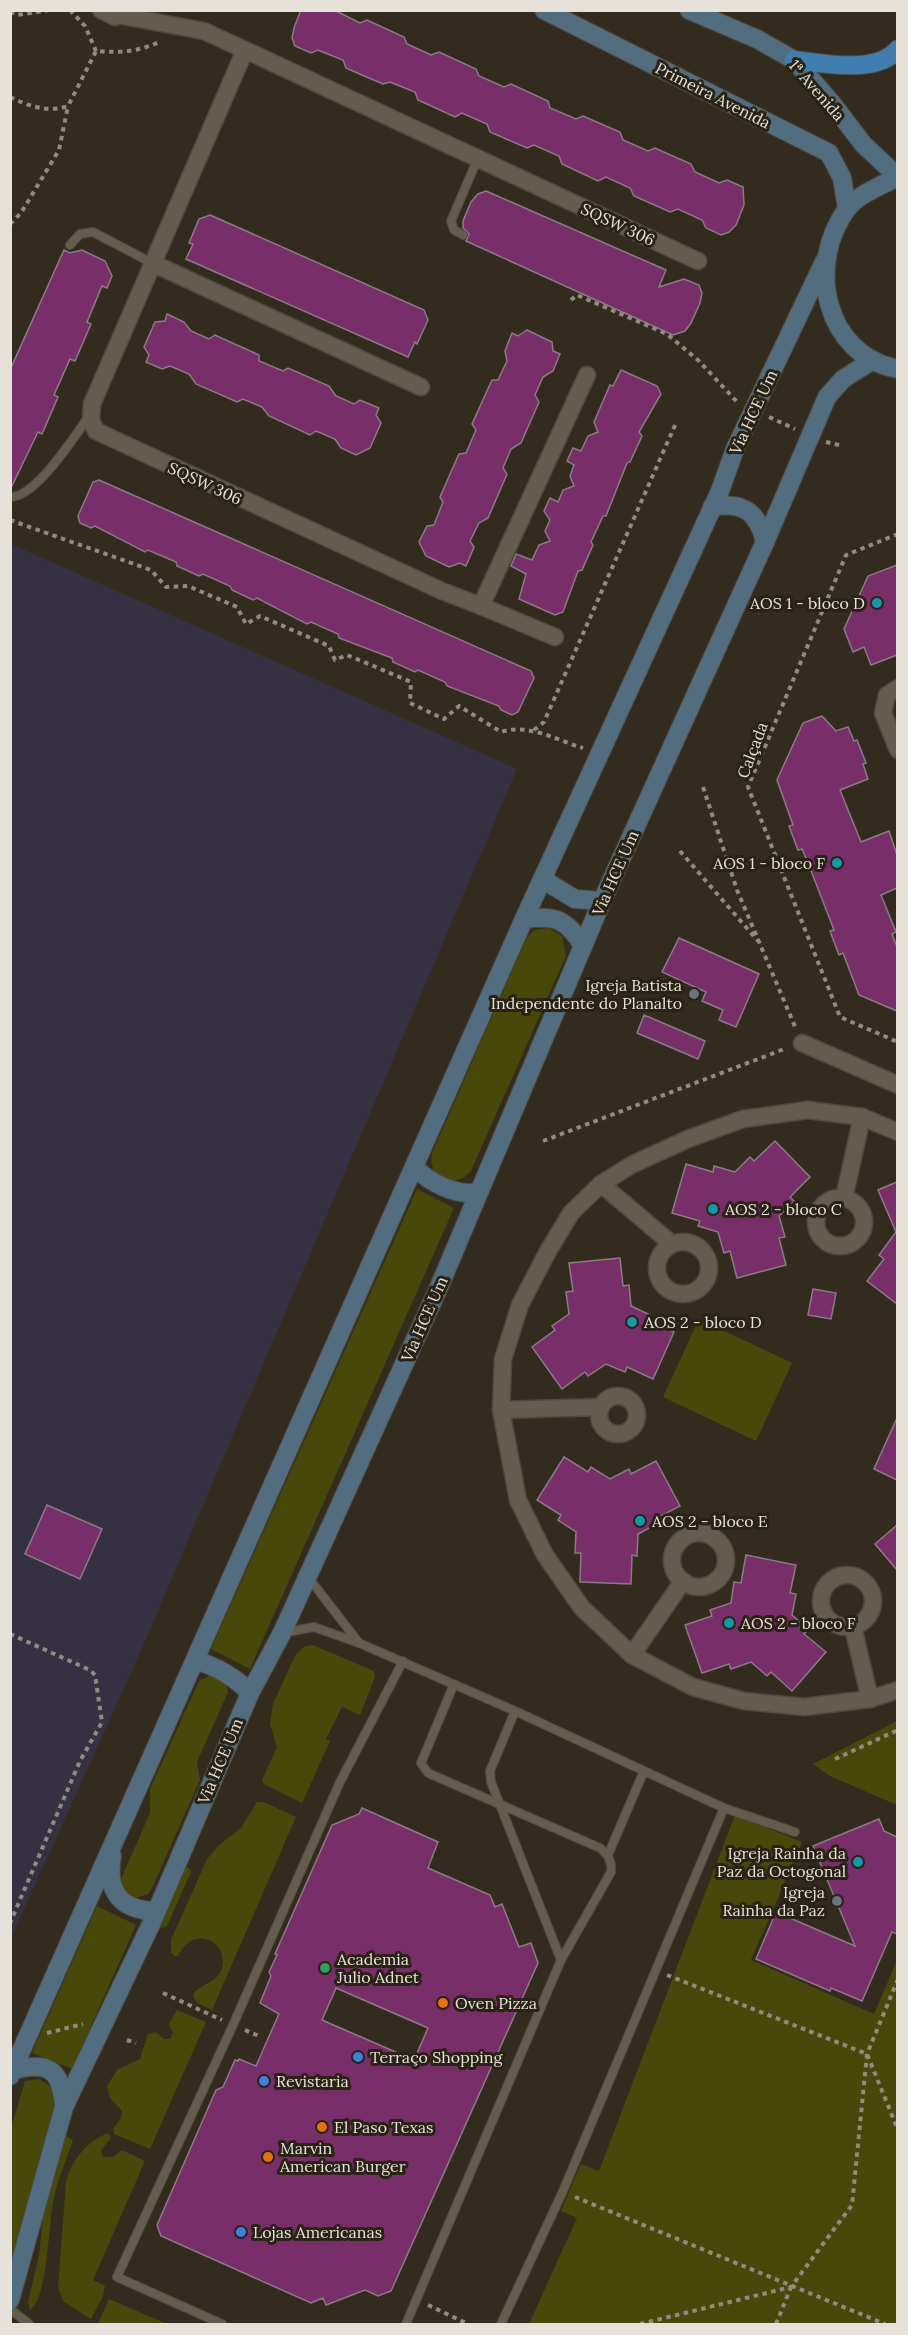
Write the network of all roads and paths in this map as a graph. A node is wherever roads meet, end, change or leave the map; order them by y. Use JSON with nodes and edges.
{"nodes":[{"id":1,"x":50,"y":10,"type":"edge"},
{"id":2,"x":70,"y":10,"type":"edge"},
{"id":3,"x":101,"y":10,"type":"edge"},
{"id":4,"x":163,"y":10,"type":"edge"},
{"id":5,"x":544,"y":10,"type":"edge"},
{"id":6,"x":689,"y":10,"type":"edge"},
{"id":7,"x":10,"y":12,"type":"edge"},
{"id":8,"x":128,"y":13,"type":"edge"},
{"id":9,"x":181,"y":26,"type":"junction"},
{"id":10,"x":897,"y":49,"type":"edge"},
{"id":11,"x":245,"y":50,"type":"junction"},
{"id":12,"x":96,"y":51,"type":"junction"},
{"id":13,"x":794,"y":60,"type":"junction"},
{"id":14,"x":10,"y":97,"type":"edge"},
{"id":15,"x":68,"y":106,"type":"junction"},
{"id":16,"x":478,"y":158,"type":"junction"},
{"id":17,"x":897,"y":177,"type":"edge"},
{"id":18,"x":847,"y":208,"type":"junction"},
{"id":19,"x":10,"y":224,"type":"edge"},
{"id":20,"x":463,"y":235,"type":"dead end"},
{"id":21,"x":70,"y":245,"type":"dead end"},
{"id":22,"x":698,"y":261,"type":"dead end"},
{"id":23,"x":824,"y":262,"type":"junction"},
{"id":24,"x":152,"y":263,"type":"junction"},
{"id":25,"x":571,"y":300,"type":"dead end"},
{"id":26,"x":873,"y":360,"type":"junction"},
{"id":27,"x":897,"y":369,"type":"edge"},
{"id":28,"x":587,"y":375,"type":"dead end"},
{"id":29,"x":421,"y":387,"type":"dead end"},
{"id":30,"x":743,"y":407,"type":"junction"},
{"id":31,"x":91,"y":414,"type":"junction"},
{"id":32,"x":676,"y":423,"type":"dead end"},
{"id":33,"x":811,"y":437,"type":"junction"},
{"id":34,"x":843,"y":446,"type":"dead end"},
{"id":35,"x":10,"y":497,"type":"edge"},
{"id":36,"x":712,"y":507,"type":"junction"},
{"id":37,"x":10,"y":520,"type":"edge"},
{"id":38,"x":897,"y":534,"type":"edge"},
{"id":39,"x":765,"y":542,"type":"junction"},
{"id":40,"x":481,"y":606,"type":"junction"},
{"id":41,"x":555,"y":637,"type":"dead end"},
{"id":42,"x":897,"y":688,"type":"edge"},
{"id":43,"x":534,"y":730,"type":"junction"},
{"id":44,"x":583,"y":748,"type":"dead end"},
{"id":45,"x":897,"y":750,"type":"edge"},
{"id":46,"x":703,"y":787,"type":"dead end"},
{"id":47,"x":680,"y":851,"type":"dead end"},
{"id":48,"x":543,"y":879,"type":"junction"},
{"id":49,"x":602,"y":901,"type":"junction"},
{"id":50,"x":524,"y":919,"type":"junction"},
{"id":51,"x":760,"y":944,"type":"junction"},
{"id":52,"x":584,"y":946,"type":"junction"},
{"id":53,"x":802,"y":1042,"type":"junction"},
{"id":54,"x":897,"y":1042,"type":"edge"},
{"id":55,"x":897,"y":1085,"type":"edge"},
{"id":56,"x":862,"y":1117,"type":"junction"},
{"id":57,"x":897,"y":1132,"type":"edge"},
{"id":58,"x":543,"y":1141,"type":"dead end"},
{"id":59,"x":414,"y":1167,"type":"junction"},
{"id":60,"x":601,"y":1184,"type":"junction"},
{"id":61,"x":478,"y":1192,"type":"junction"},
{"id":62,"x":844,"y":1198,"type":"dead end"},
{"id":63,"x":672,"y":1245,"type":"dead end"},
{"id":64,"x":601,"y":1407,"type":"dead end"},
{"id":65,"x":501,"y":1410,"type":"junction"},
{"id":66,"x":308,"y":1576,"type":"junction"},
{"id":67,"x":683,"y":1581,"type":"dead end"},
{"id":68,"x":853,"y":1627,"type":"dead end"},
{"id":69,"x":282,"y":1633,"type":"junction"},
{"id":70,"x":10,"y":1635,"type":"edge"},
{"id":71,"x":359,"y":1644,"type":"junction"},
{"id":72,"x":632,"y":1655,"type":"junction"},
{"id":73,"x":196,"y":1660,"type":"junction"},
{"id":74,"x":403,"y":1661,"type":"junction"},
{"id":75,"x":454,"y":1684,"type":"junction"},
{"id":76,"x":897,"y":1690,"type":"edge"},
{"id":77,"x":250,"y":1693,"type":"junction"},
{"id":78,"x":870,"y":1699,"type":"junction"},
{"id":79,"x":515,"y":1711,"type":"junction"},
{"id":80,"x":897,"y":1730,"type":"edge"},
{"id":81,"x":835,"y":1759,"type":"dead end"},
{"id":82,"x":644,"y":1771,"type":"junction"},
{"id":83,"x":499,"y":1803,"type":"junction"},
{"id":84,"x":724,"y":1808,"type":"junction"},
{"id":85,"x":795,"y":1832,"type":"dead end"},
{"id":86,"x":115,"y":1842,"type":"junction"},
{"id":87,"x":608,"y":1855,"type":"junction"},
{"id":88,"x":155,"y":1911,"type":"junction"},
{"id":89,"x":10,"y":1923,"type":"edge"},
{"id":90,"x":561,"y":1960,"type":"junction"},
{"id":91,"x":657,"y":1971,"type":"junction"},
{"id":92,"x":897,"y":1979,"type":"edge"},
{"id":93,"x":163,"y":1993,"type":"dead end"},
{"id":94,"x":93,"y":2022,"type":"dead end"},
{"id":95,"x":233,"y":2025,"type":"junction"},
{"id":96,"x":40,"y":2035,"type":"dead end"},
{"id":97,"x":261,"y":2037,"type":"dead end"},
{"id":98,"x":127,"y":2040,"type":"dead end"},
{"id":99,"x":136,"y":2043,"type":"dead end"},
{"id":100,"x":867,"y":2054,"type":"junction"},
{"id":101,"x":12,"y":2073,"type":"edge"},
{"id":102,"x":64,"y":2107,"type":"junction"},
{"id":103,"x":897,"y":2130,"type":"edge"},
{"id":104,"x":563,"y":2191,"type":"junction"},
{"id":105,"x":791,"y":2287,"type":"junction"},
{"id":106,"x":10,"y":2300,"type":"edge"},
{"id":107,"x":417,"y":2300,"type":"junction"},
{"id":108,"x":10,"y":2309,"type":"edge"},
{"id":109,"x":29,"y":2325,"type":"edge"},
{"id":110,"x":222,"y":2325,"type":"edge"},
{"id":111,"x":406,"y":2325,"type":"edge"},
{"id":112,"x":468,"y":2325,"type":"edge"},
{"id":113,"x":501,"y":2325,"type":"edge"},
{"id":114,"x":640,"y":2325,"type":"edge"},
{"id":115,"x":776,"y":2325,"type":"edge"},
{"id":116,"x":885,"y":2325,"type":"edge"}],
"edges":[{"from":1,"to":7,"type":"path"},
{"from":2,"to":12,"type":"path"},
{"from":3,"to":8,"type":"street","name":"SQSW 306"},
{"from":4,"to":9,"type":"street","name":"SQSW 306"},
{"from":5,"to":18,"type":"main road","name":"Primeira Avenida"},
{"from":6,"to":13,"type":"main road","name":"1ª Avenida"},
{"from":8,"to":9,"type":"street","name":"SQSW 306"},
{"from":9,"to":11,"type":"street","name":"SQSW 306"},
{"from":9,"to":12,"type":"path"},
{"from":10,"to":13,"type":"main road"},
{"from":11,"to":16,"type":"street","name":"SQSW 306"},
{"from":11,"to":24,"type":"street"},
{"from":12,"to":15,"type":"path"},
{"from":13,"to":17,"type":"main road","name":"1ª Avenida"},
{"from":14,"to":15,"type":"path"},
{"from":15,"to":19,"type":"path"},
{"from":16,"to":20,"type":"lane"},
{"from":16,"to":22,"type":"street","name":"SQSW 306"},
{"from":17,"to":18,"type":"main road","name":"Via HCE Um"},
{"from":18,"to":23,"type":"main road","name":"Via HCE Um"},
{"from":21,"to":24,"type":"lane"},
{"from":23,"to":26,"type":"main road","name":"Via HCE Um"},
{"from":23,"to":30,"type":"main road","name":"Via HCE Um"},
{"from":24,"to":29,"type":"street"},
{"from":24,"to":31,"type":"street"},
{"from":25,"to":30,"type":"path"},
{"from":26,"to":27,"type":"main road","name":"Via HCE Um"},
{"from":26,"to":33,"type":"main road","name":"Via HCE Um"},
{"from":28,"to":40,"type":"street"},
{"from":30,"to":33,"type":"path"},
{"from":30,"to":36,"type":"main road","name":"Via HCE Um"},
{"from":31,"to":35,"type":"lane"},
{"from":31,"to":40,"type":"street","name":"SQSW 306"},
{"from":32,"to":43,"type":"path"},
{"from":33,"to":34,"type":"path"},
{"from":33,"to":39,"type":"main road","name":"Via HCE Um"},
{"from":36,"to":39,"type":"main road"},
{"from":36,"to":48,"type":"main road","name":"Via HCE Um"},
{"from":37,"to":43,"type":"path"},
{"from":38,"to":54,"type":"path","name":"Calçada"},
{"from":39,"to":49,"type":"main road","name":"Via HCE Um"},
{"from":40,"to":41,"type":"street","name":"SQSW 306"},
{"from":42,"to":45,"type":"street"},
{"from":43,"to":44,"type":"path"},
{"from":46,"to":51,"type":"path"},
{"from":47,"to":51,"type":"path"},
{"from":48,"to":49,"type":"main road"},
{"from":48,"to":50,"type":"main road","name":"Via HCE Um"},
{"from":49,"to":52,"type":"main road","name":"Via HCE Um"},
{"from":50,"to":52,"type":"main road"},
{"from":50,"to":59,"type":"main road","name":"Via HCE Um"},
{"from":51,"to":53,"type":"path"},
{"from":52,"to":61,"type":"main road","name":"Via HCE Um"},
{"from":53,"to":55,"type":"street"},
{"from":53,"to":58,"type":"path"},
{"from":56,"to":57,"type":"street"},
{"from":56,"to":60,"type":"street"},
{"from":56,"to":62,"type":"street"},
{"from":59,"to":61,"type":"main road"},
{"from":59,"to":73,"type":"main road","name":"Via HCE Um"},
{"from":60,"to":63,"type":"street"},
{"from":60,"to":65,"type":"street"},
{"from":61,"to":66,"type":"main road","name":"Via HCE Um"},
{"from":64,"to":65,"type":"street"},
{"from":65,"to":72,"type":"street"},
{"from":66,"to":69,"type":"main road","name":"Via HCE Um"},
{"from":66,"to":71,"type":"lane"},
{"from":67,"to":72,"type":"street"},
{"from":68,"to":78,"type":"street"},
{"from":69,"to":71,"type":"lane"},
{"from":69,"to":77,"type":"main road","name":"Via HCE Um"},
{"from":70,"to":89,"type":"path"},
{"from":71,"to":74,"type":"lane"},
{"from":72,"to":78,"type":"street"},
{"from":73,"to":77,"type":"main road"},
{"from":73,"to":86,"type":"main road","name":"Via HCE Um"},
{"from":74,"to":75,"type":"lane"},
{"from":74,"to":95,"type":"lane"},
{"from":75,"to":79,"type":"lane"},
{"from":75,"to":83,"type":"lane"},
{"from":76,"to":78,"type":"street"},
{"from":77,"to":88,"type":"main road","name":"Via HCE Um"},
{"from":79,"to":82,"type":"lane"},
{"from":79,"to":83,"type":"lane"},
{"from":80,"to":81,"type":"path"},
{"from":82,"to":84,"type":"lane"},
{"from":82,"to":87,"type":"lane"},
{"from":83,"to":87,"type":"lane"},
{"from":83,"to":90,"type":"lane"},
{"from":84,"to":85,"type":"lane"},
{"from":84,"to":91,"type":"lane"},
{"from":86,"to":88,"type":"main road"},
{"from":86,"to":101,"type":"main road","name":"Via HCE Um"},
{"from":87,"to":90,"type":"lane"},
{"from":88,"to":102,"type":"main road","name":"Via HCE Um"},
{"from":90,"to":107,"type":"lane"},
{"from":91,"to":100,"type":"path"},
{"from":91,"to":104,"type":"lane"},
{"from":92,"to":100,"type":"path"},
{"from":93,"to":95,"type":"path"},
{"from":94,"to":96,"type":"path"},
{"from":95,"to":97,"type":"path"},
{"from":95,"to":110,"type":"lane"},
{"from":98,"to":99,"type":"path"},
{"from":100,"to":103,"type":"path"},
{"from":100,"to":105,"type":"path"},
{"from":101,"to":102,"type":"main road"},
{"from":102,"to":106,"type":"main road","name":"Via HCE Um"},
{"from":104,"to":105,"type":"path"},
{"from":104,"to":113,"type":"lane"},
{"from":105,"to":114,"type":"path"},
{"from":105,"to":115,"type":"path"},
{"from":105,"to":116,"type":"path"},
{"from":107,"to":111,"type":"lane"},
{"from":107,"to":112,"type":"path"},
{"from":108,"to":109,"type":"lane"}]}
